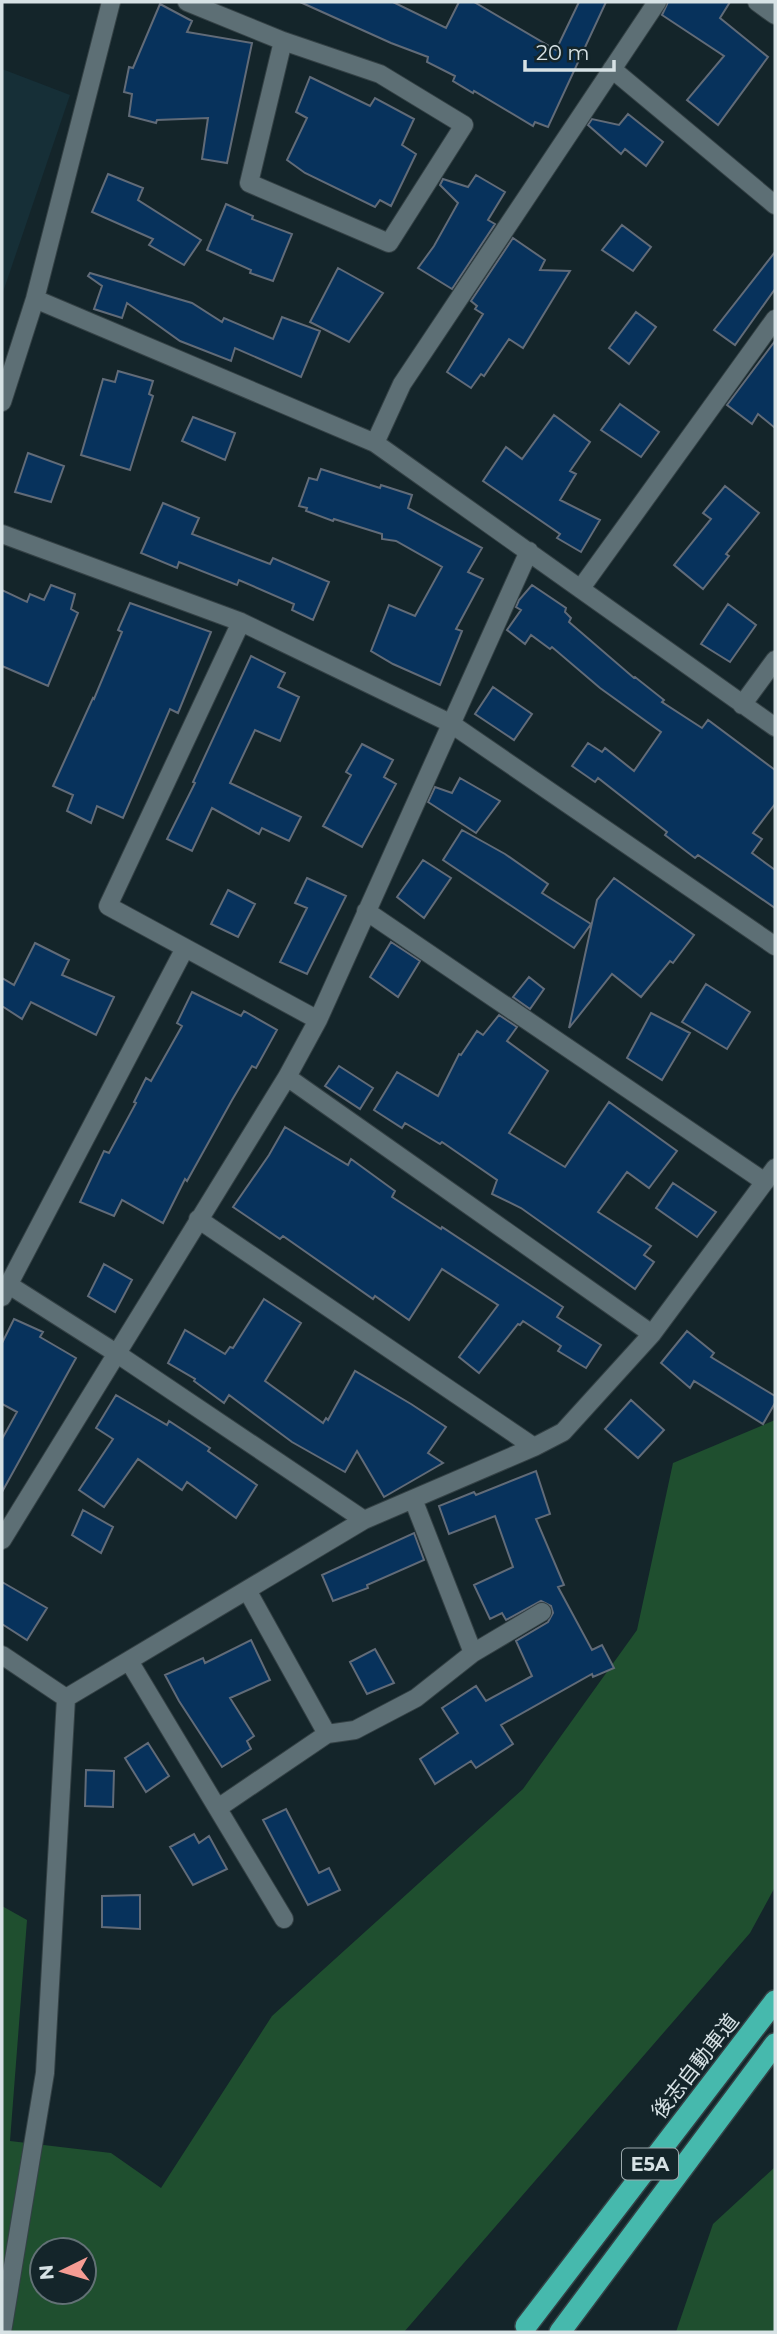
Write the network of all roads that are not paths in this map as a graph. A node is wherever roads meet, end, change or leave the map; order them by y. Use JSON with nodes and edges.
{"nodes":[{"id":1,"x":111,"y":2,"type":"edge"},
{"id":2,"x":187,"y":2,"type":"edge"},
{"id":3,"x":657,"y":2,"type":"edge"},
{"id":4,"x":757,"y":2,"type":"edge"},
{"id":5,"x":775,"y":15,"type":"edge"},
{"id":6,"x":283,"y":41,"type":"junction"},
{"id":7,"x":612,"y":69,"type":"junction"},
{"id":8,"x":775,"y":205,"type":"edge"},
{"id":9,"x":35,"y":299,"type":"junction"},
{"id":10,"x":775,"y":319,"type":"edge"},
{"id":11,"x":2,"y":402,"type":"edge"},
{"id":12,"x":375,"y":443,"type":"junction"},
{"id":13,"x":2,"y":534,"type":"edge"},
{"id":14,"x":529,"y":551,"type":"junction"},
{"id":15,"x":581,"y":588,"type":"junction"},
{"id":16,"x":241,"y":622,"type":"junction"},
{"id":17,"x":775,"y":660,"type":"edge"},
{"id":18,"x":742,"y":705,"type":"junction"},
{"id":19,"x":450,"y":723,"type":"junction"},
{"id":20,"x":775,"y":727,"type":"edge"},
{"id":21,"x":366,"y":911,"type":"junction"},
{"id":22,"x":775,"y":946,"type":"edge"},
{"id":23,"x":185,"y":948,"type":"junction"},
{"id":24,"x":318,"y":1020,"type":"junction"},
{"id":25,"x":286,"y":1077,"type":"junction"},
{"id":26,"x":770,"y":1175,"type":"edge"},
{"id":27,"x":198,"y":1219,"type":"junction"},
{"id":28,"x":5,"y":1291,"type":"edge"},
{"id":29,"x":652,"y":1334,"type":"junction"},
{"id":30,"x":116,"y":1353,"type":"junction"},
{"id":31,"x":534,"y":1447,"type":"junction"},
{"id":32,"x":413,"y":1499,"type":"junction"},
{"id":33,"x":364,"y":1520,"type":"junction"},
{"id":34,"x":2,"y":1540,"type":"edge"},
{"id":35,"x":247,"y":1590,"type":"junction"},
{"id":36,"x":542,"y":1612,"type":"dead end"},
{"id":37,"x":473,"y":1653,"type":"junction"},
{"id":38,"x":2,"y":1655,"type":"edge"},
{"id":39,"x":129,"y":1661,"type":"junction"},
{"id":40,"x":66,"y":1698,"type":"junction"},
{"id":41,"x":327,"y":1734,"type":"junction"},
{"id":42,"x":218,"y":1808,"type":"junction"},
{"id":43,"x":284,"y":1919,"type":"dead end"},
{"id":44,"x":775,"y":2001,"type":"edge"},
{"id":45,"x":775,"y":2044,"type":"edge"},
{"id":46,"x":526,"y":2326,"type":"dead end"},
{"id":47,"x":2,"y":2332,"type":"edge"},
{"id":48,"x":560,"y":2332,"type":"edge"}],
"edges":[{"from":1,"to":9,"type":"street"},
{"from":2,"to":6,"type":"street"},
{"from":3,"to":7,"type":"street"},
{"from":4,"to":5,"type":"street"},
{"from":6,"to":6,"type":"street"},
{"from":7,"to":8,"type":"street"},
{"from":7,"to":12,"type":"street"},
{"from":9,"to":11,"type":"street"},
{"from":9,"to":12,"type":"street"},
{"from":10,"to":15,"type":"street"},
{"from":12,"to":14,"type":"street"},
{"from":13,"to":16,"type":"street"},
{"from":14,"to":15,"type":"street"},
{"from":14,"to":19,"type":"street"},
{"from":15,"to":18,"type":"street"},
{"from":16,"to":19,"type":"street"},
{"from":16,"to":23,"type":"street"},
{"from":17,"to":18,"type":"street"},
{"from":18,"to":20,"type":"street"},
{"from":19,"to":21,"type":"street"},
{"from":19,"to":22,"type":"street"},
{"from":21,"to":24,"type":"street"},
{"from":21,"to":26,"type":"street"},
{"from":23,"to":24,"type":"street"},
{"from":23,"to":28,"type":"street"},
{"from":24,"to":25,"type":"street"},
{"from":25,"to":27,"type":"street"},
{"from":25,"to":29,"type":"street"},
{"from":26,"to":29,"type":"street"},
{"from":27,"to":30,"type":"street"},
{"from":27,"to":31,"type":"street"},
{"from":28,"to":30,"type":"street"},
{"from":29,"to":31,"type":"street"},
{"from":30,"to":33,"type":"street"},
{"from":30,"to":34,"type":"street"},
{"from":31,"to":32,"type":"street"},
{"from":32,"to":33,"type":"street"},
{"from":32,"to":37,"type":"street"},
{"from":33,"to":35,"type":"street"},
{"from":35,"to":39,"type":"street"},
{"from":35,"to":41,"type":"street"},
{"from":36,"to":37,"type":"street"},
{"from":37,"to":41,"type":"street"},
{"from":38,"to":40,"type":"street"},
{"from":39,"to":40,"type":"street"},
{"from":39,"to":42,"type":"street"},
{"from":40,"to":47,"type":"street"},
{"from":41,"to":42,"type":"street"},
{"from":42,"to":43,"type":"street"},
{"from":44,"to":46,"type":"highway","name":"後志自動車道","number":"E5A"},
{"from":45,"to":48,"type":"highway","number":"E5A"}]}
